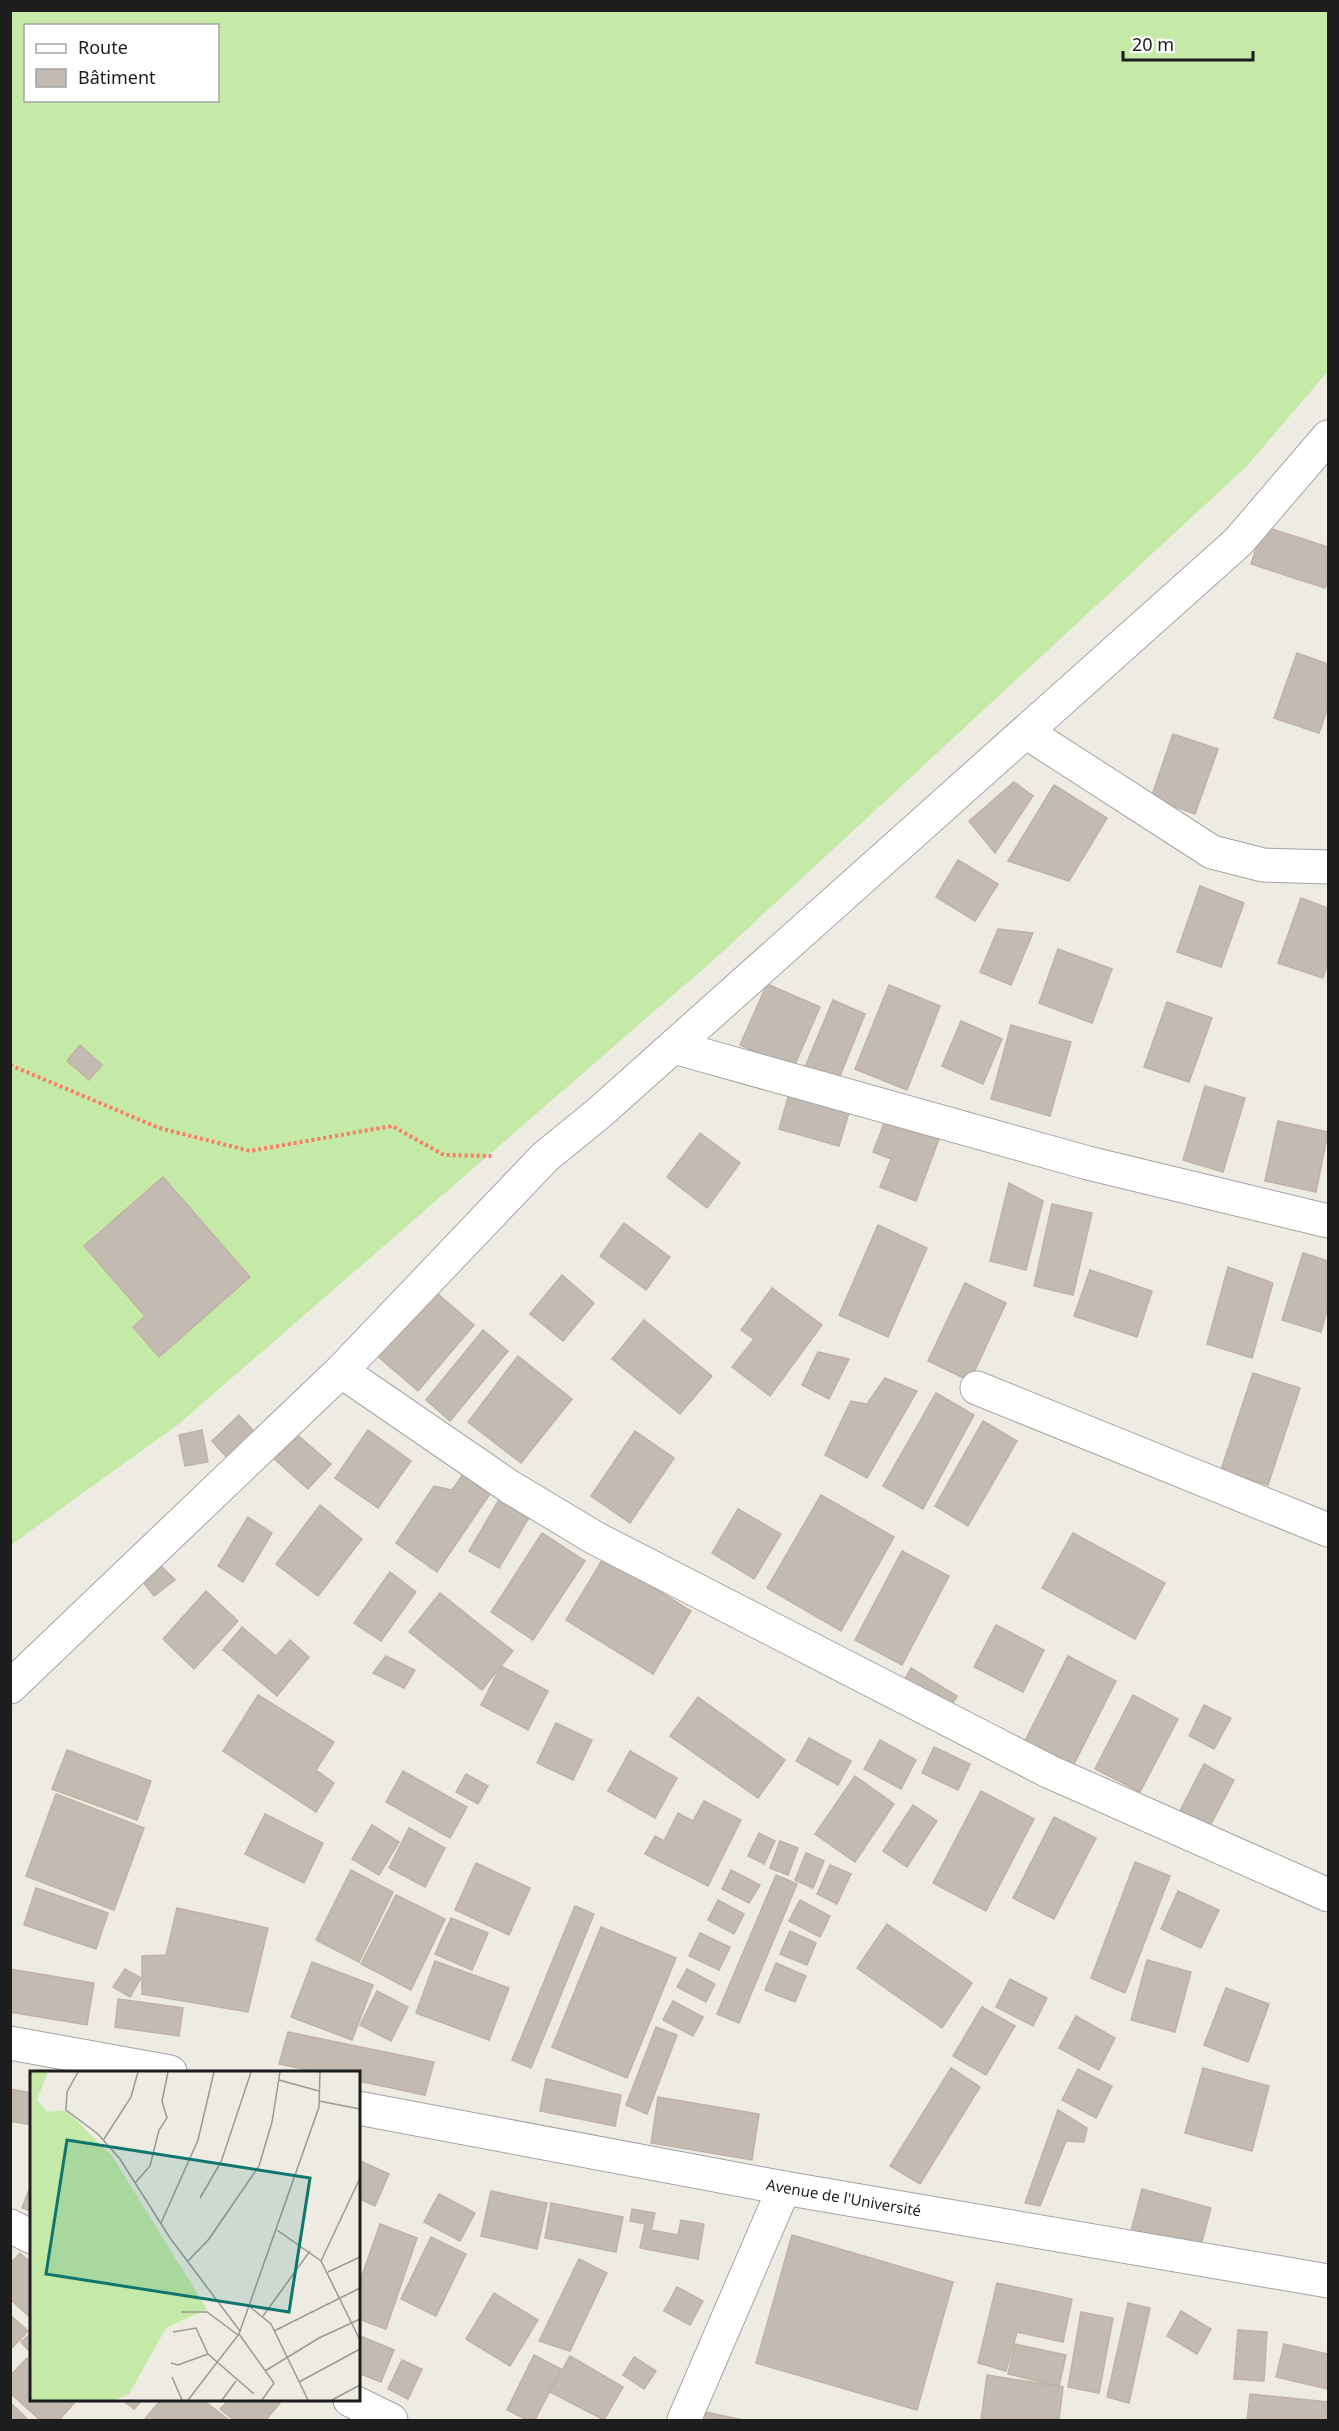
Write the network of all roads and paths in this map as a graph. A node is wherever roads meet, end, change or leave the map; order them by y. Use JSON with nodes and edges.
{"nodes":[{"id":1,"x":1329,"y":437,"type":"edge"},
{"id":2,"x":1026,"y":732,"type":"junction"},
{"id":3,"x":1329,"y":867,"type":"edge"},
{"id":4,"x":674,"y":1047,"type":"junction"},
{"id":5,"x":10,"y":1065,"type":"edge"},
{"id":6,"x":545,"y":1157,"type":"junction"},
{"id":7,"x":1329,"y":1221,"type":"edge"},
{"id":8,"x":341,"y":1371,"type":"junction"},
{"id":9,"x":977,"y":1388,"type":"dead end"},
{"id":10,"x":1329,"y":1530,"type":"edge"},
{"id":11,"x":10,"y":1687,"type":"edge"},
{"id":12,"x":1329,"y":1895,"type":"edge"},
{"id":13,"x":10,"y":2043,"type":"edge"},
{"id":14,"x":159,"y":2071,"type":"edge"},
{"id":15,"x":360,"y":2108,"type":"edge"},
{"id":16,"x":784,"y":2188,"type":"junction"},
{"id":17,"x":10,"y":2226,"type":"edge"},
{"id":18,"x":30,"y":2236,"type":"edge"},
{"id":19,"x":1329,"y":2281,"type":"edge"},
{"id":20,"x":352,"y":2401,"type":"edge"},
{"id":21,"x":391,"y":2421,"type":"edge"},
{"id":22,"x":684,"y":2421,"type":"edge"}],
"edges":[{"from":1,"to":2,"type":"street"},
{"from":2,"to":3,"type":"street"},
{"from":2,"to":4,"type":"street"},
{"from":4,"to":6,"type":"street"},
{"from":4,"to":7,"type":"street"},
{"from":5,"to":6,"type":"path"},
{"from":6,"to":8,"type":"street"},
{"from":8,"to":11,"type":"street"},
{"from":8,"to":12,"type":"street"},
{"from":9,"to":10,"type":"street"},
{"from":13,"to":14,"type":"street"},
{"from":15,"to":16,"type":"street","name":"Avenue de l'Université"},
{"from":16,"to":19,"type":"street","name":"Avenue de l'Université"},
{"from":16,"to":22,"type":"street"},
{"from":17,"to":18,"type":"street"},
{"from":20,"to":21,"type":"street"}]}
